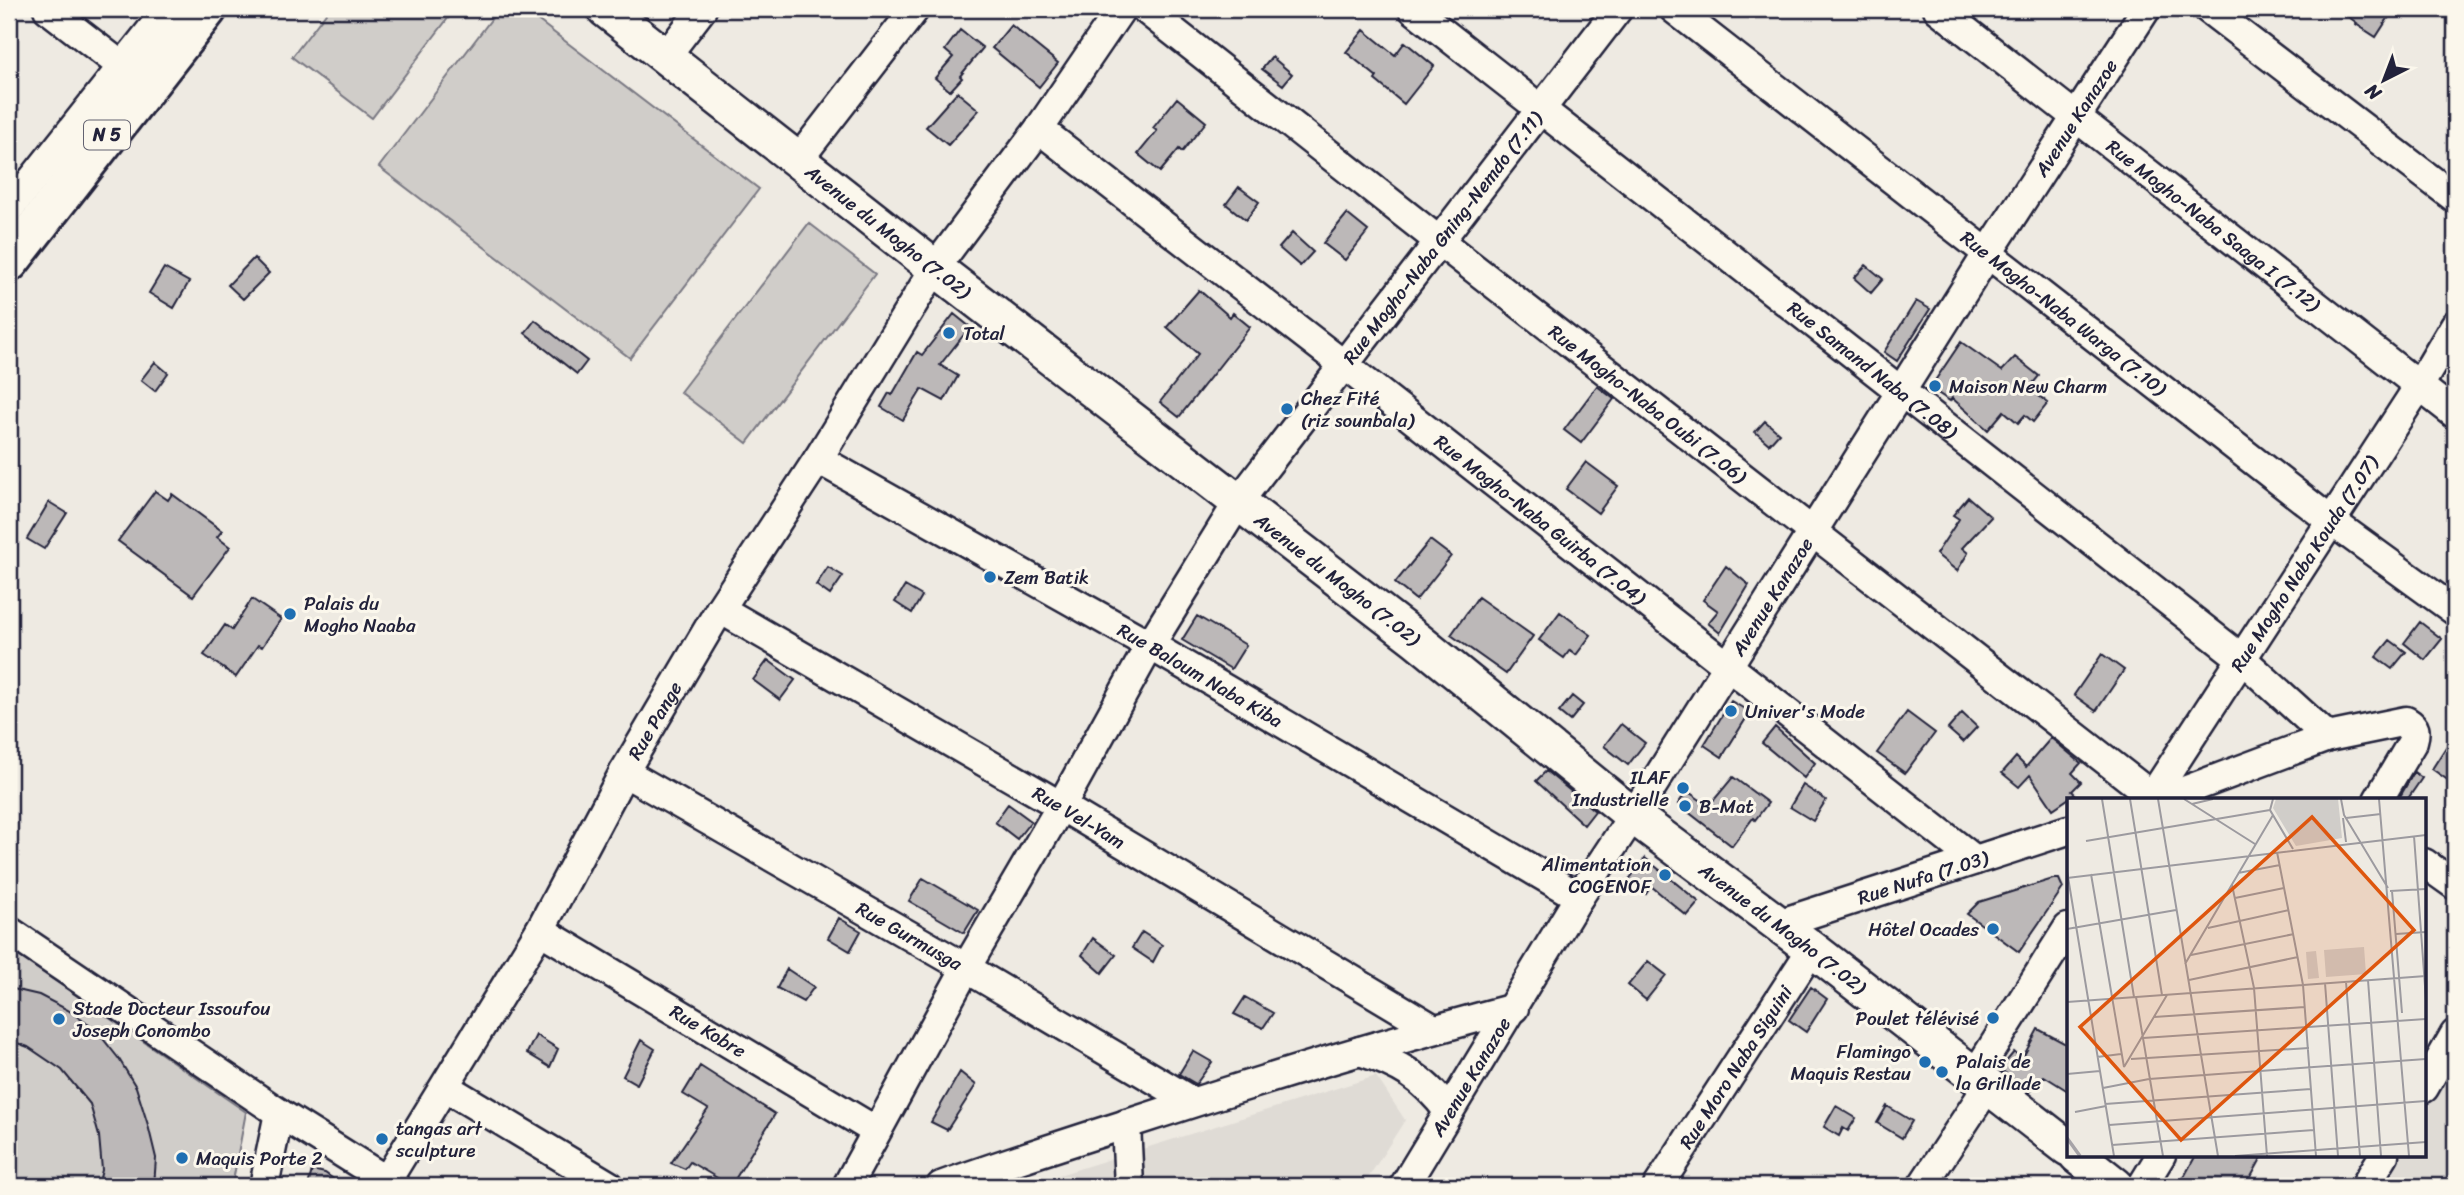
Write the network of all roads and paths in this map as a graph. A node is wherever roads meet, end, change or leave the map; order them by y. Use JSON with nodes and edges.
{"nodes":[{"id":1,"x":48,"y":9,"type":"edge"},
{"id":2,"x":168,"y":9,"type":"edge"},
{"id":3,"x":207,"y":9,"type":"edge"},
{"id":4,"x":606,"y":9,"type":"edge"},
{"id":5,"x":702,"y":9,"type":"edge"},
{"id":6,"x":915,"y":9,"type":"edge"},
{"id":7,"x":1121,"y":9,"type":"edge"},
{"id":8,"x":1145,"y":9,"type":"edge"},
{"id":9,"x":1413,"y":9,"type":"edge"},
{"id":10,"x":1618,"y":9,"type":"edge"},
{"id":11,"x":1674,"y":9,"type":"edge"},
{"id":12,"x":1938,"y":9,"type":"edge"},
{"id":13,"x":2146,"y":9,"type":"edge"},
{"id":14,"x":2208,"y":9,"type":"edge"},
{"id":15,"x":666,"y":56,"type":"junction"},
{"id":16,"x":134,"y":76,"type":"junction"},
{"id":17,"x":1540,"y":110,"type":"junction"},
{"id":18,"x":2077,"y":117,"type":"junction"},
{"id":19,"x":1039,"y":130,"type":"junction"},
{"id":20,"x":799,"y":160,"type":"junction"},
{"id":21,"x":2455,"y":198,"type":"edge"},
{"id":22,"x":9,"y":209,"type":"edge"},
{"id":23,"x":1439,"y":241,"type":"junction"},
{"id":24,"x":1988,"y":253,"type":"junction"},
{"id":25,"x":9,"y":262,"type":"edge"},
{"id":26,"x":935,"y":268,"type":"junction"},
{"id":27,"x":2455,"y":325,"type":"edge"},
{"id":28,"x":1344,"y":365,"type":"junction"},
{"id":29,"x":2419,"y":386,"type":"junction"},
{"id":30,"x":1902,"y":391,"type":"junction"},
{"id":31,"x":2455,"y":414,"type":"edge"},
{"id":32,"x":818,"y":459,"type":"junction"},
{"id":33,"x":1238,"y":501,"type":"junction"},
{"id":34,"x":2331,"y":522,"type":"junction"},
{"id":35,"x":1813,"y":533,"type":"junction"},
{"id":36,"x":720,"y":609,"type":"junction"},
{"id":37,"x":2455,"y":611,"type":"edge"},
{"id":38,"x":1150,"y":645,"type":"junction"},
{"id":39,"x":2241,"y":658,"type":"junction"},
{"id":40,"x":1727,"y":668,"type":"junction"},
{"id":41,"x":2328,"y":737,"type":"junction"},
{"id":42,"x":624,"y":772,"type":"junction"},
{"id":43,"x":2154,"y":798,"type":"edge"},
{"id":44,"x":2379,"y":798,"type":"edge"},
{"id":45,"x":1060,"y":806,"type":"junction"},
{"id":46,"x":1632,"y":815,"type":"junction"},
{"id":47,"x":2067,"y":830,"type":"edge"},
{"id":48,"x":1975,"y":860,"type":"junction"},
{"id":49,"x":2426,"y":864,"type":"edge"},
{"id":50,"x":2455,"y":885,"type":"edge"},
{"id":51,"x":1579,"y":897,"type":"junction"},
{"id":52,"x":1778,"y":924,"type":"junction"},
{"id":53,"x":9,"y":930,"type":"edge"},
{"id":54,"x":540,"y":930,"type":"junction"},
{"id":55,"x":2067,"y":930,"type":"edge"},
{"id":56,"x":1811,"y":949,"type":"junction"},
{"id":57,"x":966,"y":968,"type":"junction"},
{"id":58,"x":1514,"y":1007,"type":"junction"},
{"id":59,"x":1434,"y":1029,"type":"junction"},
{"id":60,"x":2455,"y":1034,"type":"edge"},
{"id":61,"x":1360,"y":1051,"type":"junction"},
{"id":62,"x":1982,"y":1080,"type":"junction"},
{"id":63,"x":2426,"y":1085,"type":"edge"},
{"id":64,"x":445,"y":1087,"type":"junction"},
{"id":65,"x":1193,"y":1102,"type":"junction"},
{"id":66,"x":1448,"y":1111,"type":"junction"},
{"id":67,"x":279,"y":1113,"type":"junction"},
{"id":68,"x":1126,"y":1124,"type":"junction"},
{"id":69,"x":876,"y":1131,"type":"junction"},
{"id":70,"x":2067,"y":1147,"type":"edge"},
{"id":71,"x":2078,"y":1156,"type":"edge"},
{"id":72,"x":2160,"y":1156,"type":"edge"},
{"id":73,"x":2383,"y":1156,"type":"edge"},
{"id":74,"x":391,"y":1183,"type":"edge"},
{"id":75,"x":264,"y":1186,"type":"edge"},
{"id":76,"x":610,"y":1186,"type":"edge"},
{"id":77,"x":847,"y":1186,"type":"edge"},
{"id":78,"x":940,"y":1186,"type":"edge"},
{"id":79,"x":1129,"y":1186,"type":"edge"},
{"id":80,"x":1404,"y":1186,"type":"edge"},
{"id":81,"x":1658,"y":1186,"type":"edge"},
{"id":82,"x":1922,"y":1186,"type":"edge"},
{"id":83,"x":2116,"y":1186,"type":"edge"},
{"id":84,"x":2142,"y":1186,"type":"edge"},
{"id":85,"x":2365,"y":1186,"type":"edge"}],
"edges":[{"from":1,"to":16,"type":"street"},
{"from":2,"to":16,"type":"street"},
{"from":3,"to":16,"type":"highway","number":"N 5"},
{"from":4,"to":15,"type":"main road","name":"Avenue du Mogho (7.02)"},
{"from":5,"to":15,"type":"street"},
{"from":6,"to":20,"type":"street"},
{"from":7,"to":19,"type":"street","name":"Rue Pange"},
{"from":8,"to":23,"type":"street","name":"Rue Mogho-Naba Oubi (7.06)"},
{"from":9,"to":17,"type":"street","name":"Rue Samand Naba (7.08)"},
{"from":10,"to":17,"type":"street","name":"Rue Mogho-Naba Gning-Nemdo (7.11)"},
{"from":11,"to":24,"type":"street","name":"Rue Mogho-Naba Warga (7.10)"},
{"from":12,"to":18,"type":"street","name":"Rue Mogho-Naba Saaga I (7.12)"},
{"from":13,"to":18,"type":"street","name":"Avenue Kanazoe"},
{"from":14,"to":21,"type":"street"},
{"from":15,"to":20,"type":"main road","name":"Avenue du Mogho (7.02)"},
{"from":16,"to":22,"type":"street"},
{"from":16,"to":25,"type":"highway","number":"N 5"},
{"from":17,"to":23,"type":"street","name":"Rue Mogho-Naba Gning-Nemdo (7.11)"},
{"from":17,"to":30,"type":"street","name":"Rue Samand Naba (7.08)"},
{"from":18,"to":24,"type":"street","name":"Avenue Kanazoe"},
{"from":18,"to":29,"type":"street","name":"Rue Mogho-Naba Saaga I (7.12)"},
{"from":19,"to":26,"type":"street","name":"Rue Pange"},
{"from":19,"to":28,"type":"street","name":"Rue Mogho-Naba Guirba (7.04)"},
{"from":20,"to":26,"type":"main road","name":"Avenue du Mogho (7.02)"},
{"from":23,"to":28,"type":"street","name":"Rue Mogho-Naba Gning-Nemdo (7.11)"},
{"from":23,"to":35,"type":"street","name":"Rue Mogho-Naba Oubi (7.06)"},
{"from":24,"to":30,"type":"street","name":"Avenue Kanazoe"},
{"from":24,"to":34,"type":"street","name":"Rue Mogho-Naba Warga (7.10)"},
{"from":26,"to":32,"type":"street","name":"Rue Pange"},
{"from":26,"to":33,"type":"main road","name":"Avenue du Mogho (7.02)"},
{"from":27,"to":29,"type":"street","name":"Rue Mogho Naba Kouda (7.07)"},
{"from":28,"to":33,"type":"street","name":"Rue Mogho-Naba Gning-Nemdo (7.11)"},
{"from":28,"to":40,"type":"street","name":"Rue Mogho-Naba Guirba (7.04)"},
{"from":29,"to":31,"type":"street","name":"Rue Mogho-Naba Saaga I (7.12)"},
{"from":29,"to":34,"type":"street","name":"Rue Mogho Naba Kouda (7.07)"},
{"from":30,"to":35,"type":"street","name":"Avenue Kanazoe"},
{"from":30,"to":39,"type":"street","name":"Rue Samand Naba (7.08)"},
{"from":32,"to":36,"type":"street","name":"Rue Pange"},
{"from":32,"to":38,"type":"street","name":"Rue Baloum Naba Kiba"},
{"from":33,"to":38,"type":"street","name":"Rue Mogho-Naba Gning-Nemdo (7.11)"},
{"from":33,"to":46,"type":"main road","name":"Avenue du Mogho (7.02)"},
{"from":34,"to":37,"type":"street","name":"Rue Mogho-Naba Warga (7.10)"},
{"from":34,"to":39,"type":"street","name":"Rue Mogho Naba Kouda (7.07)"},
{"from":35,"to":40,"type":"street","name":"Avenue Kanazoe"},
{"from":35,"to":43,"type":"street","name":"Rue Mogho-Naba Oubi (7.06)"},
{"from":36,"to":42,"type":"street","name":"Rue Pange"},
{"from":36,"to":45,"type":"street","name":"Rue Vel-Yam"},
{"from":38,"to":45,"type":"street","name":"Rue Mogho-Naba Gning-Nemdo (7.11)"},
{"from":38,"to":51,"type":"street","name":"Rue Baloum Naba Kiba"},
{"from":39,"to":41,"type":"street","name":"Rue Samand Naba (7.08)"},
{"from":39,"to":43,"type":"street","name":"Rue Mogho Naba Kouda (7.07)"},
{"from":40,"to":46,"type":"street","name":"Avenue Kanazoe"},
{"from":40,"to":48,"type":"street","name":"Rue Mogho-Naba Guirba (7.04)"},
{"from":41,"to":43,"type":"street"},
{"from":41,"to":44,"type":"street"},
{"from":42,"to":54,"type":"street","name":"Rue Pange"},
{"from":42,"to":57,"type":"street","name":"Rue Gurmusga"},
{"from":45,"to":57,"type":"street","name":"Rue Mogho-Naba Gning-Nemdo (7.11)"},
{"from":45,"to":59,"type":"street","name":"Rue Vel-Yam"},
{"from":46,"to":51,"type":"street","name":"Avenue Kanazoe"},
{"from":46,"to":52,"type":"main road","name":"Avenue du Mogho (7.02)"},
{"from":47,"to":48,"type":"street","name":"Rue Nufa (7.03)"},
{"from":48,"to":52,"type":"street","name":"Rue Nufa (7.03)"},
{"from":49,"to":50,"type":"street"},
{"from":51,"to":58,"type":"street","name":"Avenue Kanazoe"},
{"from":52,"to":56,"type":"main road","name":"Avenue du Mogho (7.02)"},
{"from":53,"to":67,"type":"street"},
{"from":54,"to":64,"type":"street","name":"Rue Pange"},
{"from":54,"to":69,"type":"street","name":"Rue Kobre"},
{"from":55,"to":62,"type":"street"},
{"from":56,"to":62,"type":"main road","name":"Avenue du Mogho (7.02)"},
{"from":56,"to":81,"type":"street","name":"Rue Moro Naba Siguini"},
{"from":57,"to":65,"type":"street","name":"Rue Gurmusga"},
{"from":57,"to":69,"type":"street","name":"Rue Mogho-Naba Gning-Nemdo (7.11)"},
{"from":58,"to":59,"type":"street"},
{"from":58,"to":66,"type":"street","name":"Avenue Kanazoe"},
{"from":59,"to":61,"type":"street"},
{"from":60,"to":63,"type":"street"},
{"from":61,"to":65,"type":"street"},
{"from":61,"to":66,"type":"street"},
{"from":62,"to":70,"type":"main road","name":"Avenue du Mogho (7.02)"},
{"from":62,"to":82,"type":"street"},
{"from":64,"to":74,"type":"street","name":"Rue Pange"},
{"from":64,"to":76,"type":"street"},
{"from":65,"to":68,"type":"street"},
{"from":66,"to":80,"type":"street","name":"Avenue Kanazoe"},
{"from":67,"to":74,"type":"street"},
{"from":67,"to":75,"type":"street"},
{"from":68,"to":78,"type":"street"},
{"from":68,"to":79,"type":"street"},
{"from":69,"to":77,"type":"street","name":"Rue Mogho-Naba Gning-Nemdo (7.11)"},
{"from":71,"to":83,"type":"main road"},
{"from":72,"to":84,"type":"street"},
{"from":73,"to":85,"type":"street"}]}
